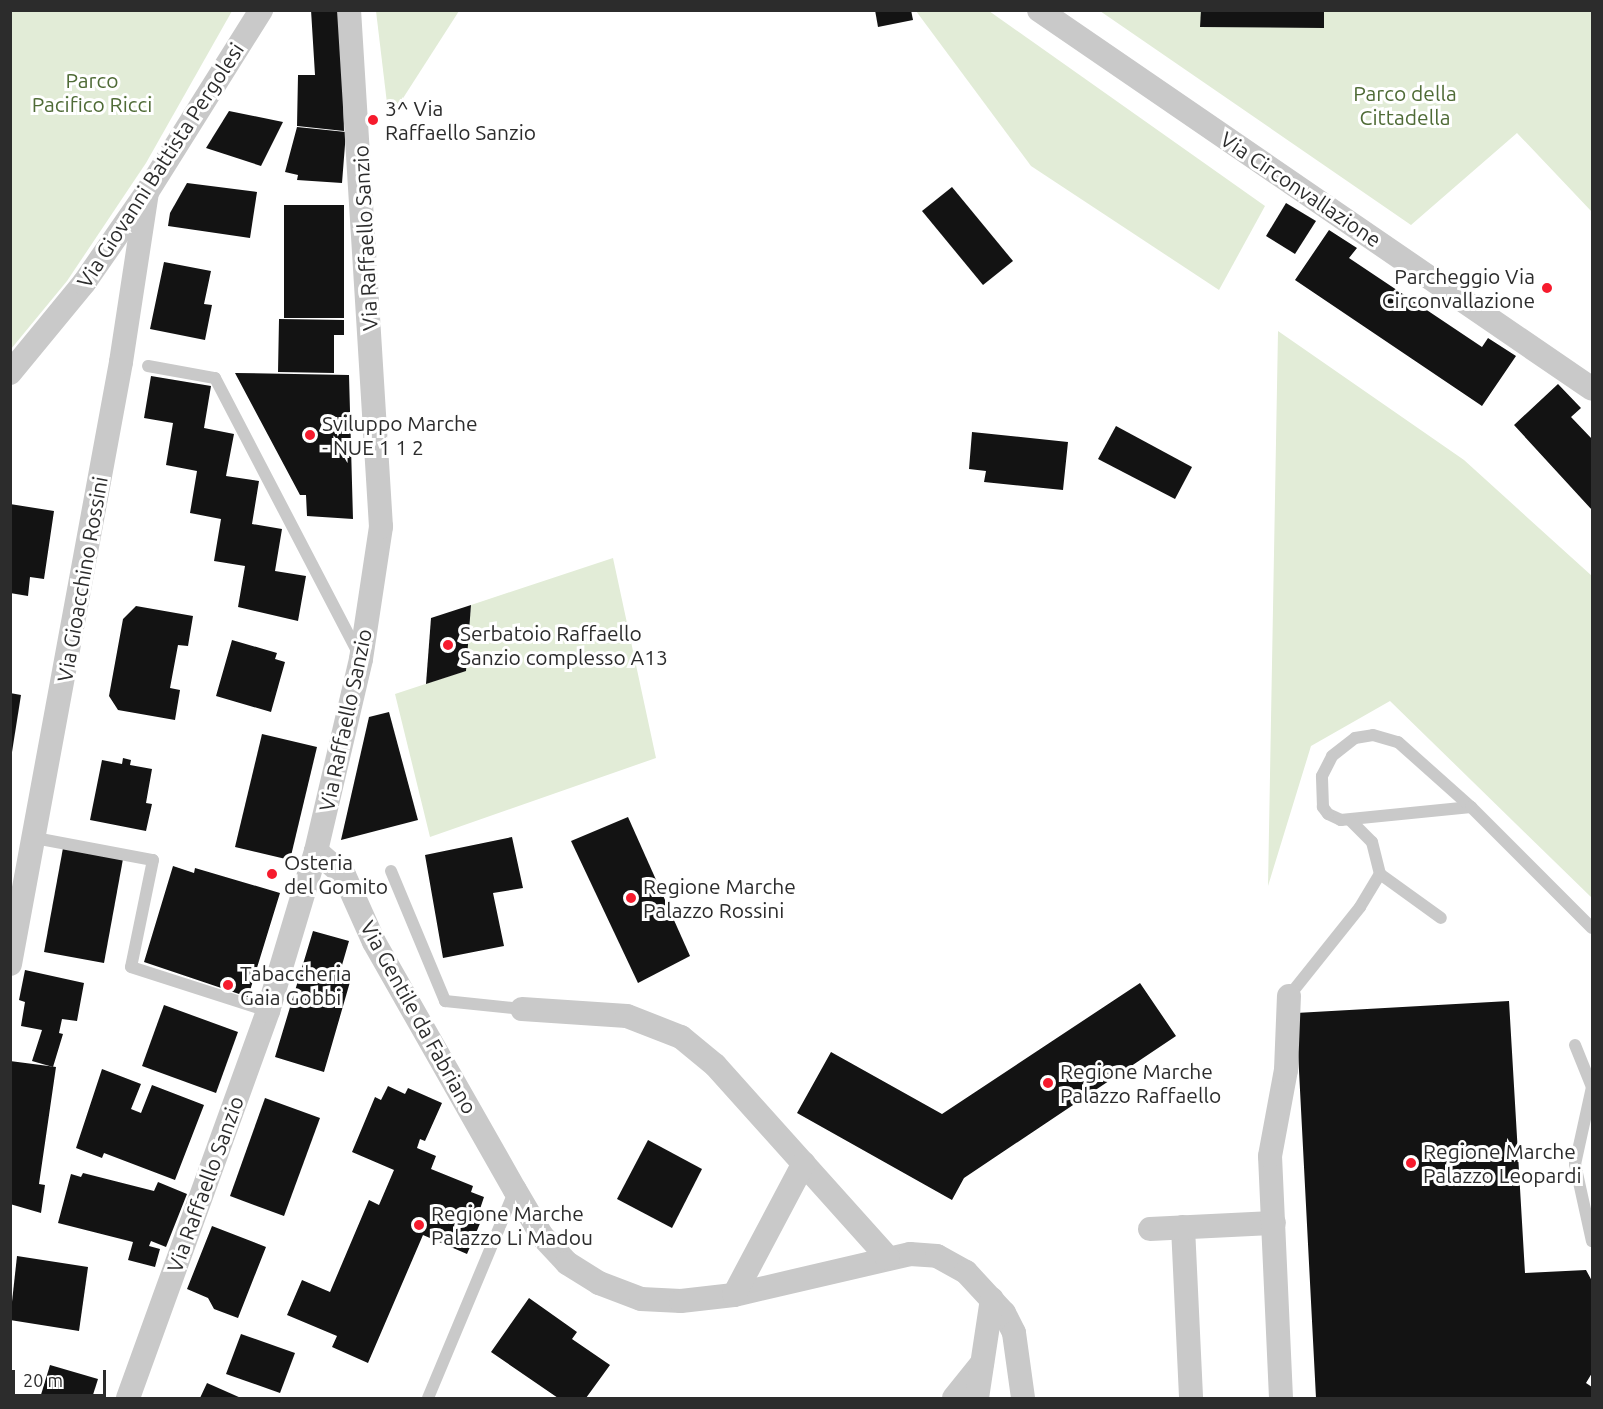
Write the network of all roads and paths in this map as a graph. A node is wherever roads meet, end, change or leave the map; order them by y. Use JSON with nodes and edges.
{"nodes":[{"id":1,"x":261,"y":10,"type":"edge"},
{"id":2,"x":349,"y":10,"type":"edge"},
{"id":3,"x":1039,"y":10,"type":"edge"},
{"id":4,"x":147,"y":192,"type":"junction"},
{"id":5,"x":148,"y":366,"type":"dead end"},
{"id":6,"x":10,"y":374,"type":"edge"},
{"id":7,"x":1593,"y":389,"type":"edge"},
{"id":8,"x":361,"y":659,"type":"junction"},
{"id":9,"x":1471,"y":807,"type":"junction"},
{"id":10,"x":1350,"y":820,"type":"junction"},
{"id":11,"x":35,"y":838,"type":"junction"},
{"id":12,"x":316,"y":851,"type":"junction"},
{"id":13,"x":391,"y":871,"type":"dead end"},
{"id":14,"x":1380,"y":874,"type":"junction"},
{"id":15,"x":1440,"y":918,"type":"dead end"},
{"id":16,"x":1593,"y":928,"type":"edge"},
{"id":17,"x":10,"y":964,"type":"edge"},
{"id":18,"x":1289,"y":996,"type":"joint"},
{"id":19,"x":522,"y":1009,"type":"joint"},
{"id":20,"x":268,"y":1011,"type":"junction"},
{"id":21,"x":1575,"y":1045,"type":"dead end"},
{"id":22,"x":804,"y":1163,"type":"junction"},
{"id":23,"x":515,"y":1190,"type":"junction"},
{"id":24,"x":1274,"y":1223,"type":"junction"},
{"id":25,"x":1183,"y":1227,"type":"junction"},
{"id":26,"x":1150,"y":1229,"type":"dead end"},
{"id":27,"x":1593,"y":1241,"type":"edge"},
{"id":28,"x":888,"y":1258,"type":"junction"},
{"id":29,"x":734,"y":1295,"type":"junction"},
{"id":30,"x":992,"y":1299,"type":"junction"},
{"id":31,"x":982,"y":1363,"type":"junction"},
{"id":32,"x":1021,"y":1396,"type":"edge"},
{"id":33,"x":128,"y":1398,"type":"edge"},
{"id":34,"x":428,"y":1398,"type":"edge"},
{"id":35,"x":954,"y":1398,"type":"edge"},
{"id":36,"x":977,"y":1398,"type":"edge"},
{"id":37,"x":1191,"y":1398,"type":"edge"},
{"id":38,"x":1281,"y":1398,"type":"edge"}],
"edges":[{"from":1,"to":4,"type":"street","name":"Via Giovanni Battista Pergolesi"},
{"from":2,"to":8,"type":"street","name":"Via Raffaello Sanzio"},
{"from":3,"to":7,"type":"street","name":"Via Circonvallazione"},
{"from":4,"to":6,"type":"street","name":"Via Giovanni Battista Pergolesi"},
{"from":4,"to":11,"type":"street","name":"Via Gioacchino Rossini"},
{"from":5,"to":8,"type":"lane"},
{"from":8,"to":12,"type":"street","name":"Via Raffaello Sanzio"},
{"from":9,"to":10,"type":"lane"},
{"from":9,"to":10,"type":"lane"},
{"from":9,"to":16,"type":"lane"},
{"from":10,"to":14,"type":"lane"},
{"from":11,"to":17,"type":"street","name":"Via Gioacchino Rossini"},
{"from":11,"to":20,"type":"lane"},
{"from":12,"to":20,"type":"street","name":"Via Raffaello Sanzio"},
{"from":12,"to":23,"type":"street","name":"Via Gentile da Fabriano"},
{"from":13,"to":19,"type":"lane"},
{"from":14,"to":15,"type":"lane"},
{"from":14,"to":18,"type":"lane"},
{"from":18,"to":24,"type":"street"},
{"from":19,"to":22,"type":"street"},
{"from":20,"to":33,"type":"street","name":"Via Raffaello Sanzio"},
{"from":21,"to":27,"type":"lane"},
{"from":22,"to":28,"type":"street"},
{"from":22,"to":29,"type":"street"},
{"from":23,"to":29,"type":"street","name":"Via Gentile da Fabriano"},
{"from":23,"to":34,"type":"lane"},
{"from":24,"to":25,"type":"street"},
{"from":24,"to":38,"type":"street"},
{"from":25,"to":26,"type":"street"},
{"from":25,"to":37,"type":"street"},
{"from":28,"to":29,"type":"street","name":"Via Gentile da Fabriano"},
{"from":28,"to":30,"type":"street","name":"Via Gentile da Fabriano"},
{"from":30,"to":31,"type":"street"},
{"from":30,"to":32,"type":"street","name":"Via Gentile da Fabriano"},
{"from":31,"to":35,"type":"street"},
{"from":31,"to":36,"type":"street"}]}
